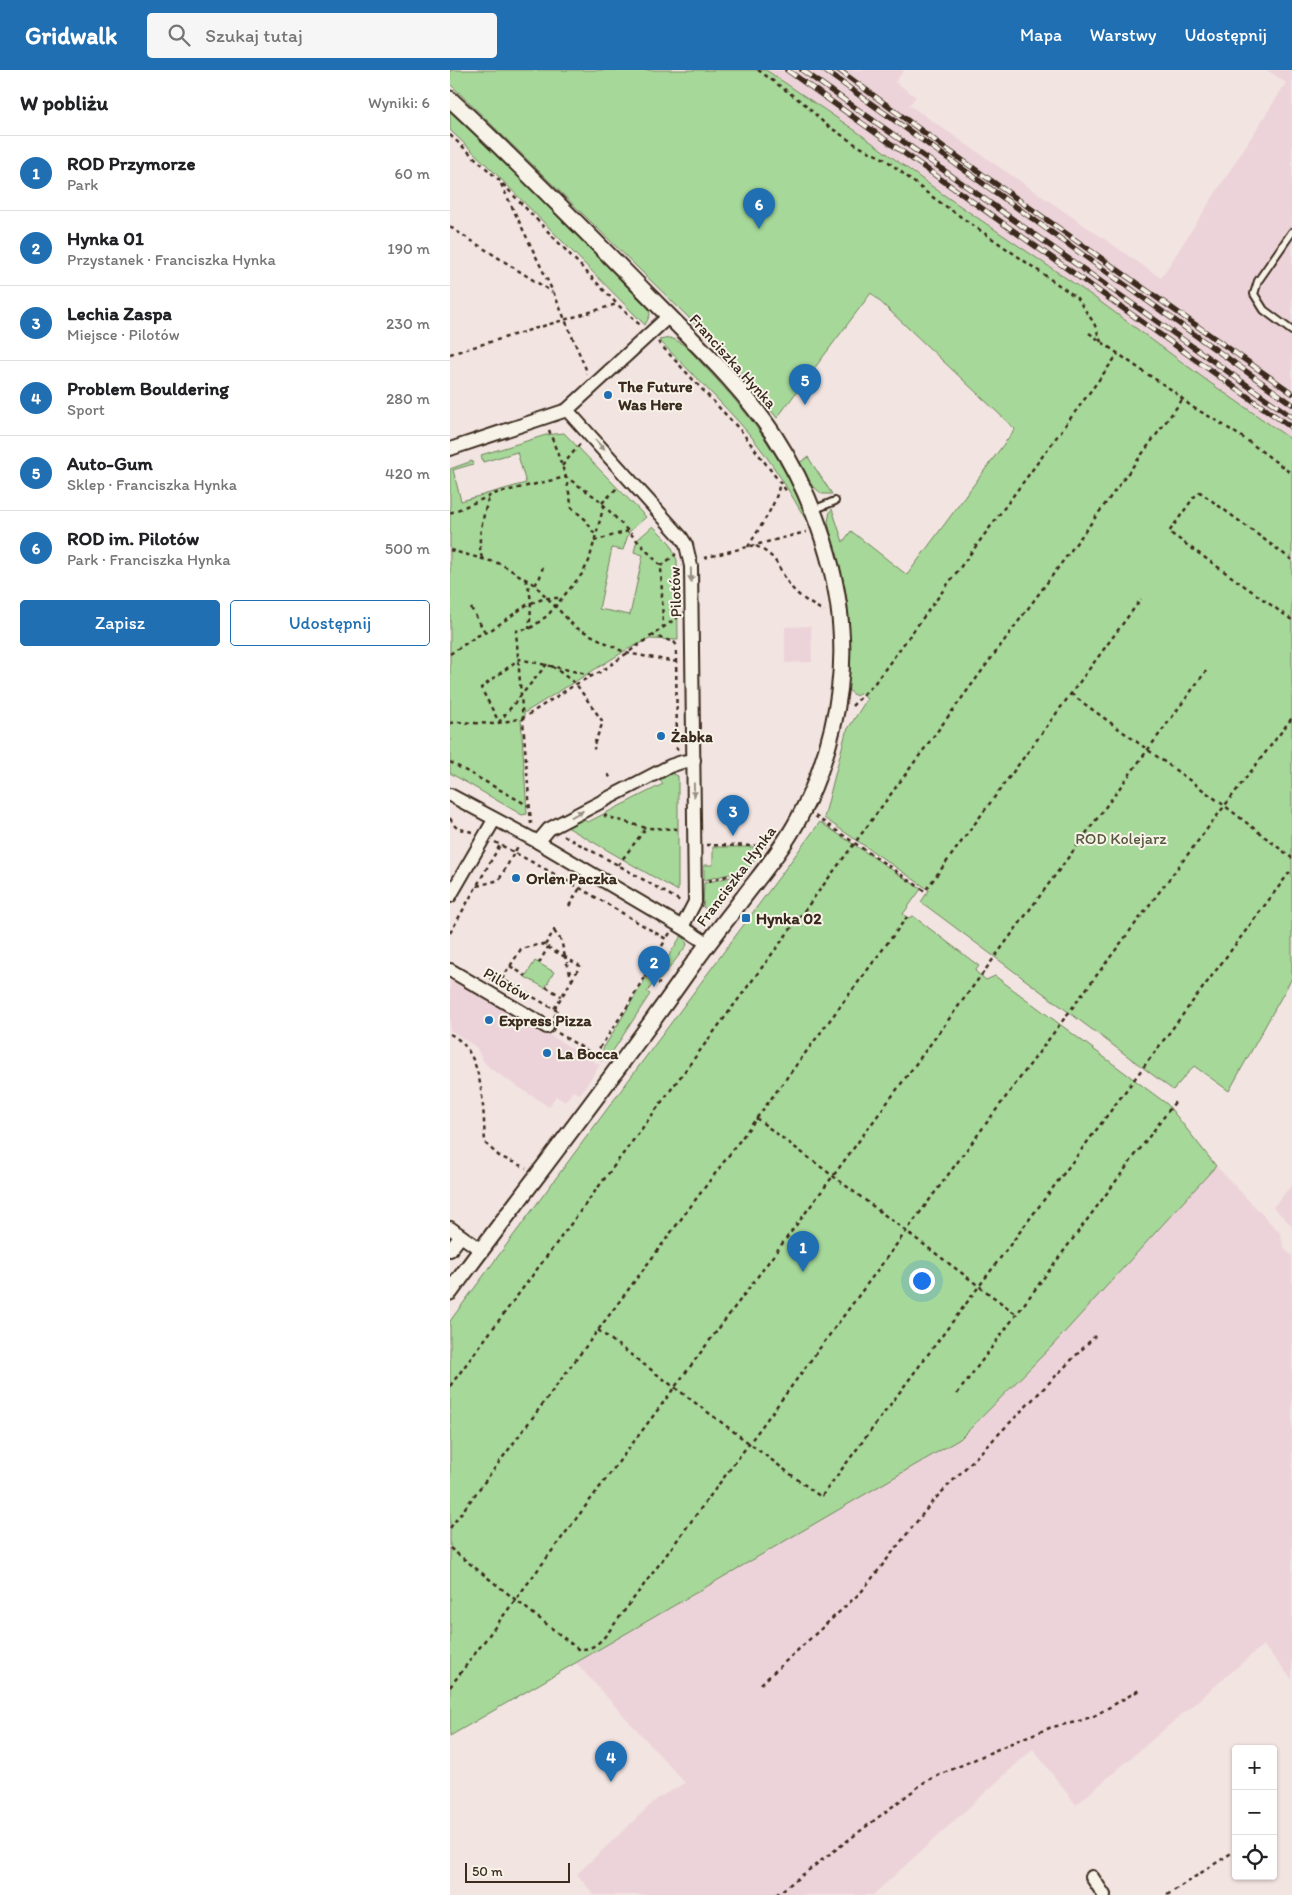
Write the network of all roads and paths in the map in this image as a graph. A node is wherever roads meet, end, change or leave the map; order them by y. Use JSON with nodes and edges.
{"nodes":[{"id":1,"x":758,"y":70,"type":"edge"},
{"id":2,"x":450,"y":99,"type":"edge"},
{"id":3,"x":450,"y":135,"type":"edge"},
{"id":4,"x":499,"y":180,"type":"junction"},
{"id":5,"x":450,"y":227,"type":"edge"},
{"id":6,"x":1292,"y":232,"type":"edge"},
{"id":7,"x":553,"y":293,"type":"junction"},
{"id":8,"x":617,"y":304,"type":"junction"},
{"id":9,"x":669,"y":316,"type":"junction"},
{"id":10,"x":564,"y":320,"type":"junction"},
{"id":11,"x":1292,"y":331,"type":"edge"},
{"id":12,"x":1090,"y":333,"type":"dead end"},
{"id":13,"x":650,"y":334,"type":"junction"},
{"id":14,"x":1101,"y":342,"type":"junction"},
{"id":15,"x":450,"y":354,"type":"edge"},
{"id":16,"x":1118,"y":354,"type":"junction"},
{"id":17,"x":590,"y":377,"type":"dead end"},
{"id":18,"x":1182,"y":400,"type":"junction"},
{"id":19,"x":567,"y":410,"type":"junction"},
{"id":20,"x":545,"y":417,"type":"junction"},
{"id":21,"x":589,"y":434,"type":"junction"},
{"id":22,"x":450,"y":449,"type":"edge"},
{"id":23,"x":562,"y":466,"type":"junction"},
{"id":24,"x":1292,"y":474,"type":"edge"},
{"id":25,"x":566,"y":477,"type":"junction"},
{"id":26,"x":628,"y":478,"type":"junction"},
{"id":27,"x":778,"y":479,"type":"junction"},
{"id":28,"x":489,"y":496,"type":"junction"},
{"id":29,"x":791,"y":497,"type":"dead end"},
{"id":30,"x":835,"y":501,"type":"dead end"},
{"id":31,"x":603,"y":504,"type":"junction"},
{"id":32,"x":813,"y":510,"type":"junction"},
{"id":33,"x":450,"y":513,"type":"edge"},
{"id":34,"x":819,"y":528,"type":"junction"},
{"id":35,"x":628,"y":531,"type":"junction"},
{"id":36,"x":595,"y":535,"type":"junction"},
{"id":37,"x":594,"y":542,"type":"junction"},
{"id":38,"x":755,"y":545,"type":"junction"},
{"id":39,"x":748,"y":547,"type":"junction"},
{"id":40,"x":450,"y":550,"type":"edge"},
{"id":41,"x":482,"y":558,"type":"junction"},
{"id":42,"x":704,"y":558,"type":"dead end"},
{"id":43,"x":1292,"y":560,"type":"edge"},
{"id":44,"x":544,"y":563,"type":"dead end"},
{"id":45,"x":525,"y":578,"type":"junction"},
{"id":46,"x":535,"y":585,"type":"junction"},
{"id":47,"x":546,"y":598,"type":"junction"},
{"id":48,"x":562,"y":598,"type":"junction"},
{"id":49,"x":1141,"y":599,"type":"dead end"},
{"id":50,"x":531,"y":603,"type":"junction"},
{"id":51,"x":827,"y":606,"type":"dead end"},
{"id":52,"x":554,"y":607,"type":"junction"},
{"id":53,"x":471,"y":608,"type":"dead end"},
{"id":54,"x":692,"y":608,"type":"junction"},
{"id":55,"x":1292,"y":620,"type":"edge"},
{"id":56,"x":663,"y":627,"type":"junction"},
{"id":57,"x":529,"y":629,"type":"junction"},
{"id":58,"x":485,"y":632,"type":"junction"},
{"id":59,"x":651,"y":635,"type":"junction"},
{"id":60,"x":676,"y":651,"type":"dead end"},
{"id":61,"x":681,"y":651,"type":"dead end"},
{"id":62,"x":626,"y":653,"type":"junction"},
{"id":63,"x":450,"y":654,"type":"edge"},
{"id":64,"x":519,"y":659,"type":"junction"},
{"id":65,"x":676,"y":662,"type":"junction"},
{"id":66,"x":549,"y":664,"type":"junction"},
{"id":67,"x":1206,"y":671,"type":"dead end"},
{"id":68,"x":592,"y":675,"type":"junction"},
{"id":69,"x":576,"y":684,"type":"junction"},
{"id":70,"x":1071,"y":694,"type":"junction"},
{"id":71,"x":522,"y":695,"type":"junction"},
{"id":72,"x":864,"y":696,"type":"dead end"},
{"id":73,"x":523,"y":718,"type":"junction"},
{"id":74,"x":1292,"y":718,"type":"edge"},
{"id":75,"x":499,"y":722,"type":"junction"},
{"id":76,"x":450,"y":723,"type":"edge"},
{"id":77,"x":595,"y":749,"type":"dead end"},
{"id":78,"x":1147,"y":749,"type":"junction"},
{"id":79,"x":677,"y":751,"type":"dead end"},
{"id":80,"x":694,"y":760,"type":"junction"},
{"id":81,"x":450,"y":762,"type":"edge"},
{"id":82,"x":608,"y":774,"type":"dead end"},
{"id":83,"x":614,"y":785,"type":"dead end"},
{"id":84,"x":450,"y":795,"type":"edge"},
{"id":85,"x":599,"y":803,"type":"junction"},
{"id":86,"x":530,"y":806,"type":"junction"},
{"id":87,"x":1225,"y":806,"type":"junction"},
{"id":88,"x":804,"y":807,"type":"junction"},
{"id":89,"x":450,"y":818,"type":"edge"},
{"id":90,"x":494,"y":820,"type":"junction"},
{"id":91,"x":527,"y":822,"type":"dead end"},
{"id":92,"x":531,"y":823,"type":"junction"},
{"id":93,"x":646,"y":828,"type":"junction"},
{"id":94,"x":695,"y":828,"type":"junction"},
{"id":95,"x":549,"y":829,"type":"junction"},
{"id":96,"x":485,"y":836,"type":"junction"},
{"id":97,"x":538,"y":842,"type":"junction"},
{"id":98,"x":856,"y":843,"type":"junction"},
{"id":99,"x":500,"y":845,"type":"junction"},
{"id":100,"x":695,"y":845,"type":"junction"},
{"id":101,"x":770,"y":846,"type":"dead end"},
{"id":102,"x":515,"y":852,"type":"junction"},
{"id":103,"x":1292,"y":858,"type":"edge"},
{"id":104,"x":618,"y":865,"type":"junction"},
{"id":105,"x":1292,"y":869,"type":"edge"},
{"id":106,"x":590,"y":873,"type":"junction"},
{"id":107,"x":746,"y":877,"type":"dead end"},
{"id":108,"x":702,"y":882,"type":"dead end"},
{"id":109,"x":477,"y":886,"type":"junction"},
{"id":110,"x":580,"y":888,"type":"junction"},
{"id":111,"x":450,"y":896,"type":"edge"},
{"id":112,"x":569,"y":906,"type":"dead end"},
{"id":113,"x":692,"y":908,"type":"junction"},
{"id":114,"x":907,"y":917,"type":"dead end"},
{"id":115,"x":677,"y":929,"type":"junction"},
{"id":116,"x":450,"y":933,"type":"edge"},
{"id":117,"x":666,"y":939,"type":"junction"},
{"id":118,"x":708,"y":944,"type":"junction"},
{"id":119,"x":547,"y":946,"type":"junction"},
{"id":120,"x":565,"y":957,"type":"junction"},
{"id":121,"x":539,"y":963,"type":"dead end"},
{"id":122,"x":510,"y":966,"type":"junction"},
{"id":123,"x":450,"y":970,"type":"edge"},
{"id":124,"x":644,"y":975,"type":"junction"},
{"id":125,"x":526,"y":976,"type":"dead end"},
{"id":126,"x":572,"y":980,"type":"junction"},
{"id":127,"x":662,"y":985,"type":"dead end"},
{"id":128,"x":546,"y":987,"type":"dead end"},
{"id":129,"x":561,"y":996,"type":"junction"},
{"id":130,"x":547,"y":1026,"type":"joint"},
{"id":131,"x":450,"y":1034,"type":"edge"},
{"id":132,"x":595,"y":1055,"type":"junction"},
{"id":133,"x":616,"y":1068,"type":"junction"},
{"id":134,"x":1175,"y":1102,"type":"dead end"},
{"id":135,"x":756,"y":1118,"type":"junction"},
{"id":136,"x":528,"y":1169,"type":"dead end"},
{"id":137,"x":833,"y":1176,"type":"junction"},
{"id":138,"x":450,"y":1228,"type":"edge"},
{"id":139,"x":908,"y":1231,"type":"junction"},
{"id":140,"x":461,"y":1236,"type":"junction"},
{"id":141,"x":450,"y":1250,"type":"edge"},
{"id":142,"x":481,"y":1250,"type":"junction"},
{"id":143,"x":978,"y":1286,"type":"junction"},
{"id":144,"x":450,"y":1292,"type":"edge"},
{"id":145,"x":1017,"y":1314,"type":"junction"},
{"id":146,"x":598,"y":1330,"type":"junction"},
{"id":147,"x":1095,"y":1336,"type":"dead end"},
{"id":148,"x":450,"y":1386,"type":"edge"},
{"id":149,"x":675,"y":1388,"type":"junction"},
{"id":150,"x":958,"y":1394,"type":"dead end"},
{"id":151,"x":750,"y":1444,"type":"junction"},
{"id":152,"x":450,"y":1528,"type":"edge"},
{"id":153,"x":450,"y":1548,"type":"edge"},
{"id":154,"x":517,"y":1599,"type":"junction"},
{"id":155,"x":761,"y":1684,"type":"dead end"},
{"id":156,"x":450,"y":1687,"type":"edge"},
{"id":157,"x":1141,"y":1689,"type":"dead end"},
{"id":158,"x":1232,"y":1853,"type":"edge"},
{"id":159,"x":1092,"y":1877,"type":"dead end"},
{"id":160,"x":776,"y":1895,"type":"edge"},
{"id":161,"x":1104,"y":1895,"type":"edge"},
{"id":162,"x":1167,"y":1895,"type":"edge"}],
"edges":[{"from":1,"to":14,"type":"path"},
{"from":2,"to":9,"type":"street","name":"Franciszka Hynka"},
{"from":3,"to":4,"type":"path"},
{"from":4,"to":7,"type":"path"},
{"from":4,"to":8,"type":"path"},
{"from":5,"to":7,"type":"path"},
{"from":6,"to":11,"type":"lane"},
{"from":7,"to":10,"type":"path"},
{"from":8,"to":10,"type":"path"},
{"from":8,"to":13,"type":"path"},
{"from":9,"to":13,"type":"street"},
{"from":9,"to":32,"type":"street","name":"Franciszka Hynka"},
{"from":10,"to":15,"type":"path"},
{"from":10,"to":17,"type":"path"},
{"from":12,"to":14,"type":"path"},
{"from":13,"to":19,"type":"street"},
{"from":13,"to":27,"type":"path"},
{"from":14,"to":16,"type":"path"},
{"from":16,"to":18,"type":"path"},
{"from":16,"to":72,"type":"path"},
{"from":18,"to":24,"type":"path"},
{"from":18,"to":98,"type":"path"},
{"from":19,"to":20,"type":"street"},
{"from":19,"to":21,"type":"street","name":"Pilotów"},
{"from":20,"to":22,"type":"street"},
{"from":20,"to":23,"type":"path"},
{"from":21,"to":23,"type":"path"},
{"from":21,"to":26,"type":"street","name":"Pilotów","one_way":true},
{"from":23,"to":25,"type":"path"},
{"from":25,"to":28,"type":"path"},
{"from":25,"to":31,"type":"path"},
{"from":25,"to":36,"type":"path"},
{"from":26,"to":31,"type":"path"},
{"from":26,"to":54,"type":"street","name":"Pilotów","one_way":true},
{"from":27,"to":29,"type":"path"},
{"from":27,"to":39,"type":"path"},
{"from":28,"to":33,"type":"path"},
{"from":28,"to":41,"type":"path"},
{"from":30,"to":32,"type":"lane"},
{"from":31,"to":35,"type":"path"},
{"from":31,"to":36,"type":"path"},
{"from":32,"to":34,"type":"street","name":"Franciszka Hynka"},
{"from":34,"to":38,"type":"path"},
{"from":34,"to":88,"type":"street","name":"Franciszka Hynka"},
{"from":35,"to":37,"type":"path"},
{"from":35,"to":56,"type":"path"},
{"from":36,"to":37,"type":"path"},
{"from":37,"to":48,"type":"path"},
{"from":38,"to":39,"type":"path"},
{"from":38,"to":51,"type":"path"},
{"from":39,"to":42,"type":"path"},
{"from":40,"to":41,"type":"path"},
{"from":41,"to":45,"type":"path"},
{"from":43,"to":55,"type":"path"},
{"from":44,"to":46,"type":"path"},
{"from":45,"to":46,"type":"path"},
{"from":45,"to":50,"type":"path"},
{"from":46,"to":47,"type":"path"},
{"from":47,"to":48,"type":"path"},
{"from":47,"to":50,"type":"path"},
{"from":47,"to":52,"type":"path"},
{"from":48,"to":52,"type":"path"},
{"from":49,"to":70,"type":"path"},
{"from":50,"to":57,"type":"path"},
{"from":50,"to":58,"type":"path"},
{"from":52,"to":57,"type":"path"},
{"from":52,"to":62,"type":"path"},
{"from":53,"to":58,"type":"path"},
{"from":54,"to":56,"type":"path"},
{"from":54,"to":80,"type":"street","name":"Pilotów"},
{"from":56,"to":59,"type":"path"},
{"from":57,"to":64,"type":"path"},
{"from":58,"to":63,"type":"path"},
{"from":59,"to":61,"type":"path"},
{"from":59,"to":62,"type":"path"},
{"from":60,"to":65,"type":"path"},
{"from":62,"to":65,"type":"path"},
{"from":62,"to":68,"type":"path"},
{"from":64,"to":66,"type":"path"},
{"from":64,"to":71,"type":"path"},
{"from":64,"to":75,"type":"path"},
{"from":65,"to":79,"type":"path"},
{"from":66,"to":68,"type":"path"},
{"from":66,"to":69,"type":"path"},
{"from":66,"to":71,"type":"path"},
{"from":67,"to":78,"type":"path"},
{"from":68,"to":69,"type":"path"},
{"from":69,"to":73,"type":"path"},
{"from":69,"to":77,"type":"path"},
{"from":70,"to":78,"type":"path"},
{"from":70,"to":98,"type":"path"},
{"from":71,"to":73,"type":"path"},
{"from":71,"to":75,"type":"path"},
{"from":73,"to":75,"type":"path"},
{"from":73,"to":86,"type":"path"},
{"from":74,"to":87,"type":"path"},
{"from":75,"to":76,"type":"path"},
{"from":78,"to":87,"type":"path"},
{"from":78,"to":137,"type":"path"},
{"from":80,"to":85,"type":"street"},
{"from":80,"to":94,"type":"street","name":"Pilotów","one_way":true},
{"from":81,"to":86,"type":"path"},
{"from":82,"to":83,"type":"path"},
{"from":84,"to":90,"type":"street"},
{"from":85,"to":93,"type":"path"},
{"from":95,"to":85,"type":"street","one_way":true},
{"from":86,"to":92,"type":"path"},
{"from":87,"to":103,"type":"path"},
{"from":87,"to":139,"type":"path"},
{"from":88,"to":98,"type":"path"},
{"from":88,"to":118,"type":"street","name":"Franciszka Hynka"},
{"from":89,"to":96,"type":"path"},
{"from":90,"to":96,"type":"street"},
{"from":90,"to":97,"type":"street"},
{"from":91,"to":92,"type":"path"},
{"from":92,"to":95,"type":"path"},
{"from":93,"to":94,"type":"path"},
{"from":93,"to":104,"type":"path"},
{"from":94,"to":100,"type":"street","name":"Pilotów"},
{"from":95,"to":97,"type":"street"},
{"from":95,"to":104,"type":"path"},
{"from":96,"to":99,"type":"path"},
{"from":96,"to":111,"type":"street"},
{"from":97,"to":106,"type":"street"},
{"from":98,"to":148,"type":"path"},
{"from":99,"to":102,"type":"path"},
{"from":99,"to":109,"type":"path"},
{"from":100,"to":101,"type":"path"},
{"from":100,"to":113,"type":"street","name":"Pilotów"},
{"from":102,"to":109,"type":"path"},
{"from":102,"to":110,"type":"path"},
{"from":104,"to":113,"type":"path"},
{"from":105,"to":143,"type":"path"},
{"from":106,"to":110,"type":"path"},
{"from":106,"to":115,"type":"street"},
{"from":107,"to":108,"type":"path"},
{"from":109,"to":116,"type":"path"},
{"from":110,"to":112,"type":"path"},
{"from":110,"to":117,"type":"path"},
{"from":113,"to":115,"type":"street","name":"Pilotów"},
{"from":114,"to":135,"type":"path"},
{"from":115,"to":117,"type":"path"},
{"from":115,"to":118,"type":"street"},
{"from":117,"to":124,"type":"path"},
{"from":118,"to":133,"type":"street","name":"Franciszka Hynka"},
{"from":119,"to":120,"type":"path"},
{"from":119,"to":120,"type":"path"},
{"from":119,"to":121,"type":"path"},
{"from":119,"to":122,"type":"path"},
{"from":120,"to":126,"type":"path"},
{"from":120,"to":126,"type":"path"},
{"from":122,"to":125,"type":"path"},
{"from":122,"to":129,"type":"path"},
{"from":123,"to":130,"type":"street","name":"Pilotów"},
{"from":124,"to":127,"type":"path"},
{"from":124,"to":132,"type":"path"},
{"from":126,"to":129,"type":"path"},
{"from":128,"to":129,"type":"path"},
{"from":130,"to":132,"type":"path"},
{"from":131,"to":136,"type":"path"},
{"from":132,"to":133,"type":"path"},
{"from":133,"to":142,"type":"street","name":"Franciszka Hynka"},
{"from":134,"to":145,"type":"path"},
{"from":135,"to":137,"type":"path"},
{"from":135,"to":146,"type":"path"},
{"from":137,"to":139,"type":"path"},
{"from":137,"to":149,"type":"path"},
{"from":138,"to":140,"type":"street"},
{"from":139,"to":143,"type":"path"},
{"from":139,"to":151,"type":"path"},
{"from":140,"to":141,"type":"street"},
{"from":140,"to":142,"type":"street"},
{"from":142,"to":144,"type":"street","name":"Franciszka Hynka"},
{"from":143,"to":145,"type":"path"},
{"from":143,"to":151,"type":"path"},
{"from":145,"to":150,"type":"path"},
{"from":146,"to":149,"type":"path"},
{"from":146,"to":152,"type":"path"},
{"from":147,"to":155,"type":"path"},
{"from":149,"to":151,"type":"path"},
{"from":149,"to":154,"type":"path"},
{"from":151,"to":154,"type":"path"},
{"from":153,"to":154,"type":"path"},
{"from":154,"to":156,"type":"path"},
{"from":157,"to":160,"type":"path"},
{"from":158,"to":162,"type":"path"},
{"from":159,"to":161,"type":"street"}]}
